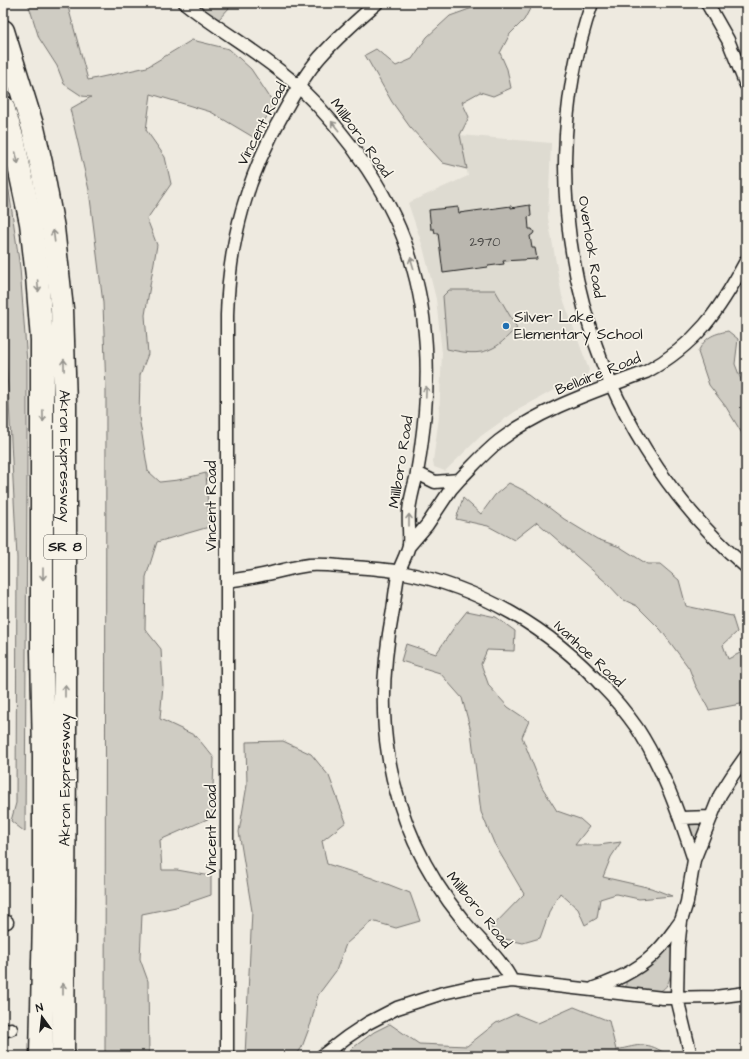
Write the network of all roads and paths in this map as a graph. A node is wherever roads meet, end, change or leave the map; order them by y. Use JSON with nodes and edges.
{"nodes":[{"id":1,"x":185,"y":3,"type":"edge"},
{"id":2,"x":377,"y":3,"type":"edge"},
{"id":3,"x":592,"y":3,"type":"edge"},
{"id":4,"x":707,"y":3,"type":"edge"},
{"id":5,"x":3,"y":31,"type":"edge"},
{"id":6,"x":746,"y":85,"type":"edge"},
{"id":7,"x":298,"y":86,"type":"junction"},
{"id":8,"x":3,"y":107,"type":"edge"},
{"id":9,"x":746,"y":261,"type":"edge"},
{"id":10,"x":612,"y":386,"type":"junction"},
{"id":11,"x":417,"y":473,"type":"junction"},
{"id":12,"x":459,"y":480,"type":"junction"},
{"id":13,"x":409,"y":546,"type":"junction"},
{"id":14,"x":746,"y":567,"type":"edge"},
{"id":15,"x":399,"y":572,"type":"junction"},
{"id":16,"x":227,"y":581,"type":"junction"},
{"id":17,"x":746,"y":756,"type":"edge"},
{"id":18,"x":711,"y":817,"type":"junction"},
{"id":19,"x":681,"y":818,"type":"junction"},
{"id":20,"x":694,"y":860,"type":"junction"},
{"id":21,"x":681,"y":920,"type":"junction"},
{"id":22,"x":512,"y":981,"type":"junction"},
{"id":23,"x":589,"y":990,"type":"junction"},
{"id":24,"x":746,"y":994,"type":"edge"},
{"id":25,"x":677,"y":998,"type":"junction"},
{"id":26,"x":41,"y":1056,"type":"edge"},
{"id":27,"x":63,"y":1056,"type":"edge"},
{"id":28,"x":227,"y":1056,"type":"edge"},
{"id":29,"x":322,"y":1056,"type":"edge"},
{"id":30,"x":691,"y":1056,"type":"edge"}],
"edges":[{"from":1,"to":7,"type":"street","name":"Millboro Road"},
{"from":2,"to":7,"type":"street","name":"Vincent Road"},
{"from":3,"to":10,"type":"street","name":"Overlook Road"},
{"from":4,"to":6,"type":"street"},
{"from":27,"to":5,"type":"highway","name":"Akron Expressway","number":"SR 8","one_way":true},
{"from":11,"to":7,"type":"street","name":"Millboro Road","one_way":true},
{"from":7,"to":16,"type":"street","name":"Vincent Road"},
{"from":8,"to":26,"type":"highway","name":"Akron Expressway","number":"SR 8","one_way":true},
{"from":9,"to":10,"type":"street","name":"Bellaire Road"},
{"from":10,"to":12,"type":"street","name":"Bellaire Road"},
{"from":10,"to":14,"type":"street","name":"Overlook Road"},
{"from":11,"to":12,"type":"street"},
{"from":13,"to":11,"type":"street","name":"Millboro Road","one_way":true},
{"from":12,"to":13,"type":"street","name":"Bellaire Road"},
{"from":13,"to":15,"type":"street","name":"Millboro Road"},
{"from":15,"to":16,"type":"street","name":"Ivanhoe Road"},
{"from":15,"to":19,"type":"street","name":"Ivanhoe Road"},
{"from":15,"to":22,"type":"street","name":"Millboro Road"},
{"from":16,"to":28,"type":"street","name":"Vincent Road"},
{"from":17,"to":18,"type":"street"},
{"from":18,"to":19,"type":"street"},
{"from":18,"to":20,"type":"street"},
{"from":19,"to":20,"type":"street","name":"Ivanhoe Road"},
{"from":20,"to":21,"type":"street"},
{"from":21,"to":23,"type":"street"},
{"from":21,"to":25,"type":"street"},
{"from":22,"to":23,"type":"street"},
{"from":22,"to":29,"type":"street"},
{"from":23,"to":25,"type":"street"},
{"from":24,"to":25,"type":"street"},
{"from":25,"to":30,"type":"street"}]}
